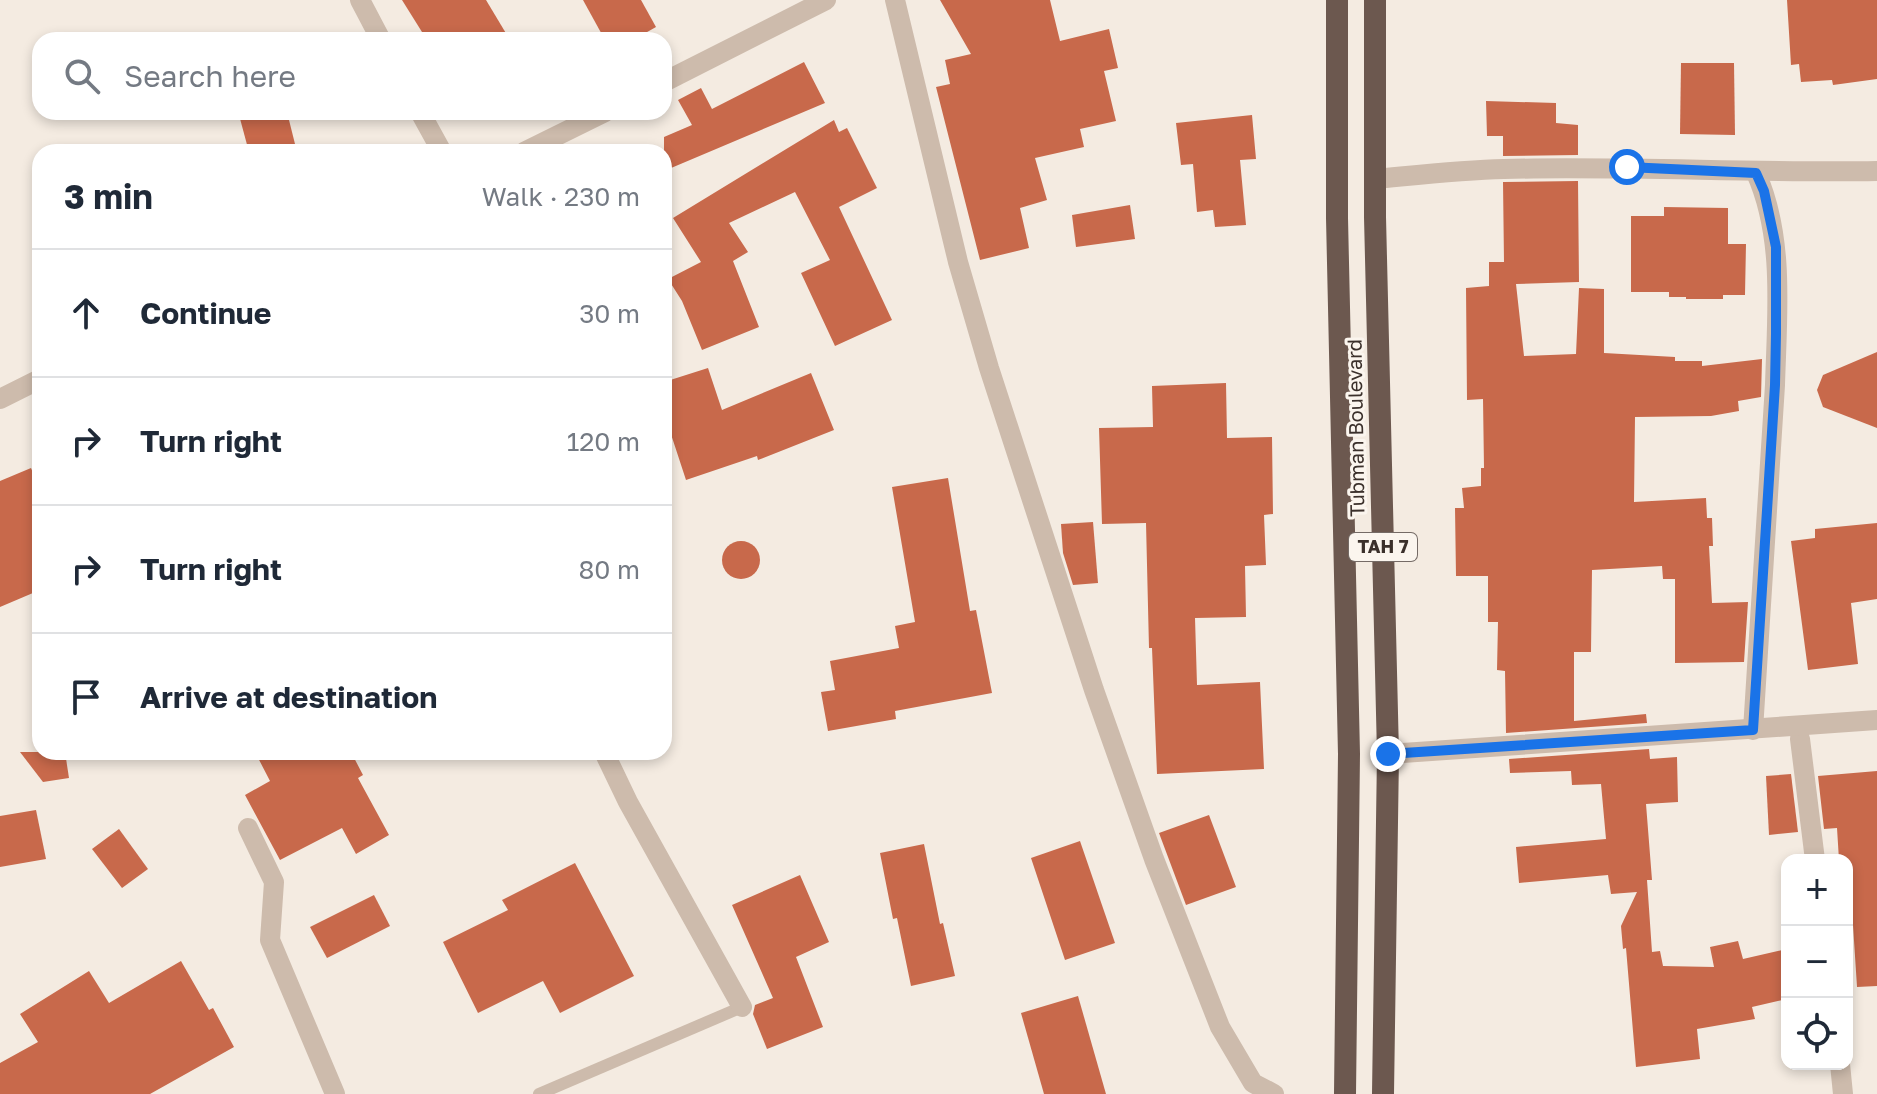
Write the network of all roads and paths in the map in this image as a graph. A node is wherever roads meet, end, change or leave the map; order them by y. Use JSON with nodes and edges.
{"nodes":[{"id":1,"x":360,"y":0,"type":"edge"},
{"id":2,"x":826,"y":0,"type":"edge"},
{"id":3,"x":895,"y":0,"type":"edge"},
{"id":4,"x":1337,"y":0,"type":"edge"},
{"id":5,"x":1375,"y":0,"type":"edge"},
{"id":6,"x":377,"y":32,"type":"edge"},
{"id":7,"x":672,"y":78,"type":"edge"},
{"id":8,"x":424,"y":120,"type":"edge"},
{"id":9,"x":589,"y":120,"type":"edge"},
{"id":10,"x":438,"y":144,"type":"edge"},
{"id":11,"x":540,"y":144,"type":"edge"},
{"id":12,"x":1877,"y":171,"type":"edge"},
{"id":13,"x":1756,"y":173,"type":"junction"},
{"id":14,"x":1375,"y":179,"type":"junction"},
{"id":15,"x":32,"y":383,"type":"edge"},
{"id":16,"x":0,"y":399,"type":"edge"},
{"id":17,"x":1877,"y":720,"type":"edge"},
{"id":18,"x":1753,"y":730,"type":"junction"},
{"id":19,"x":1800,"y":739,"type":"dead end"},
{"id":20,"x":1388,"y":754,"type":"junction"},
{"id":21,"x":608,"y":760,"type":"edge"},
{"id":22,"x":248,"y":828,"type":"dead end"},
{"id":23,"x":1814,"y":854,"type":"edge"},
{"id":24,"x":742,"y":1007,"type":"joint"},
{"id":25,"x":1841,"y":1070,"type":"edge"},
{"id":26,"x":335,"y":1094,"type":"edge"},
{"id":27,"x":539,"y":1094,"type":"edge"},
{"id":28,"x":1274,"y":1094,"type":"edge"},
{"id":29,"x":1345,"y":1094,"type":"edge"},
{"id":30,"x":1383,"y":1094,"type":"edge"},
{"id":31,"x":1843,"y":1094,"type":"edge"}],
"edges":[{"from":1,"to":6,"type":"street"},
{"from":2,"to":7,"type":"street"},
{"from":3,"to":28,"type":"street"},
{"from":4,"to":29,"type":"highway","name":"Tubman Boulevard","number":"TAH 7"},
{"from":5,"to":14,"type":"highway","name":"Tubman Boulevard","number":"TAH 7"},
{"from":8,"to":10,"type":"street"},
{"from":9,"to":11,"type":"street"},
{"from":12,"to":13,"type":"street"},
{"from":13,"to":14,"type":"street"},
{"from":13,"to":18,"type":"street"},
{"from":14,"to":20,"type":"highway","name":"Tubman Boulevard","number":"TAH 7"},
{"from":15,"to":16,"type":"street"},
{"from":17,"to":18,"type":"street"},
{"from":18,"to":20,"type":"street"},
{"from":19,"to":23,"type":"street"},
{"from":20,"to":30,"type":"highway","name":"Tubman Boulevard","number":"TAH 7"},
{"from":21,"to":24,"type":"street"},
{"from":22,"to":26,"type":"street"},
{"from":24,"to":27,"type":"lane"},
{"from":25,"to":31,"type":"street"}]}
